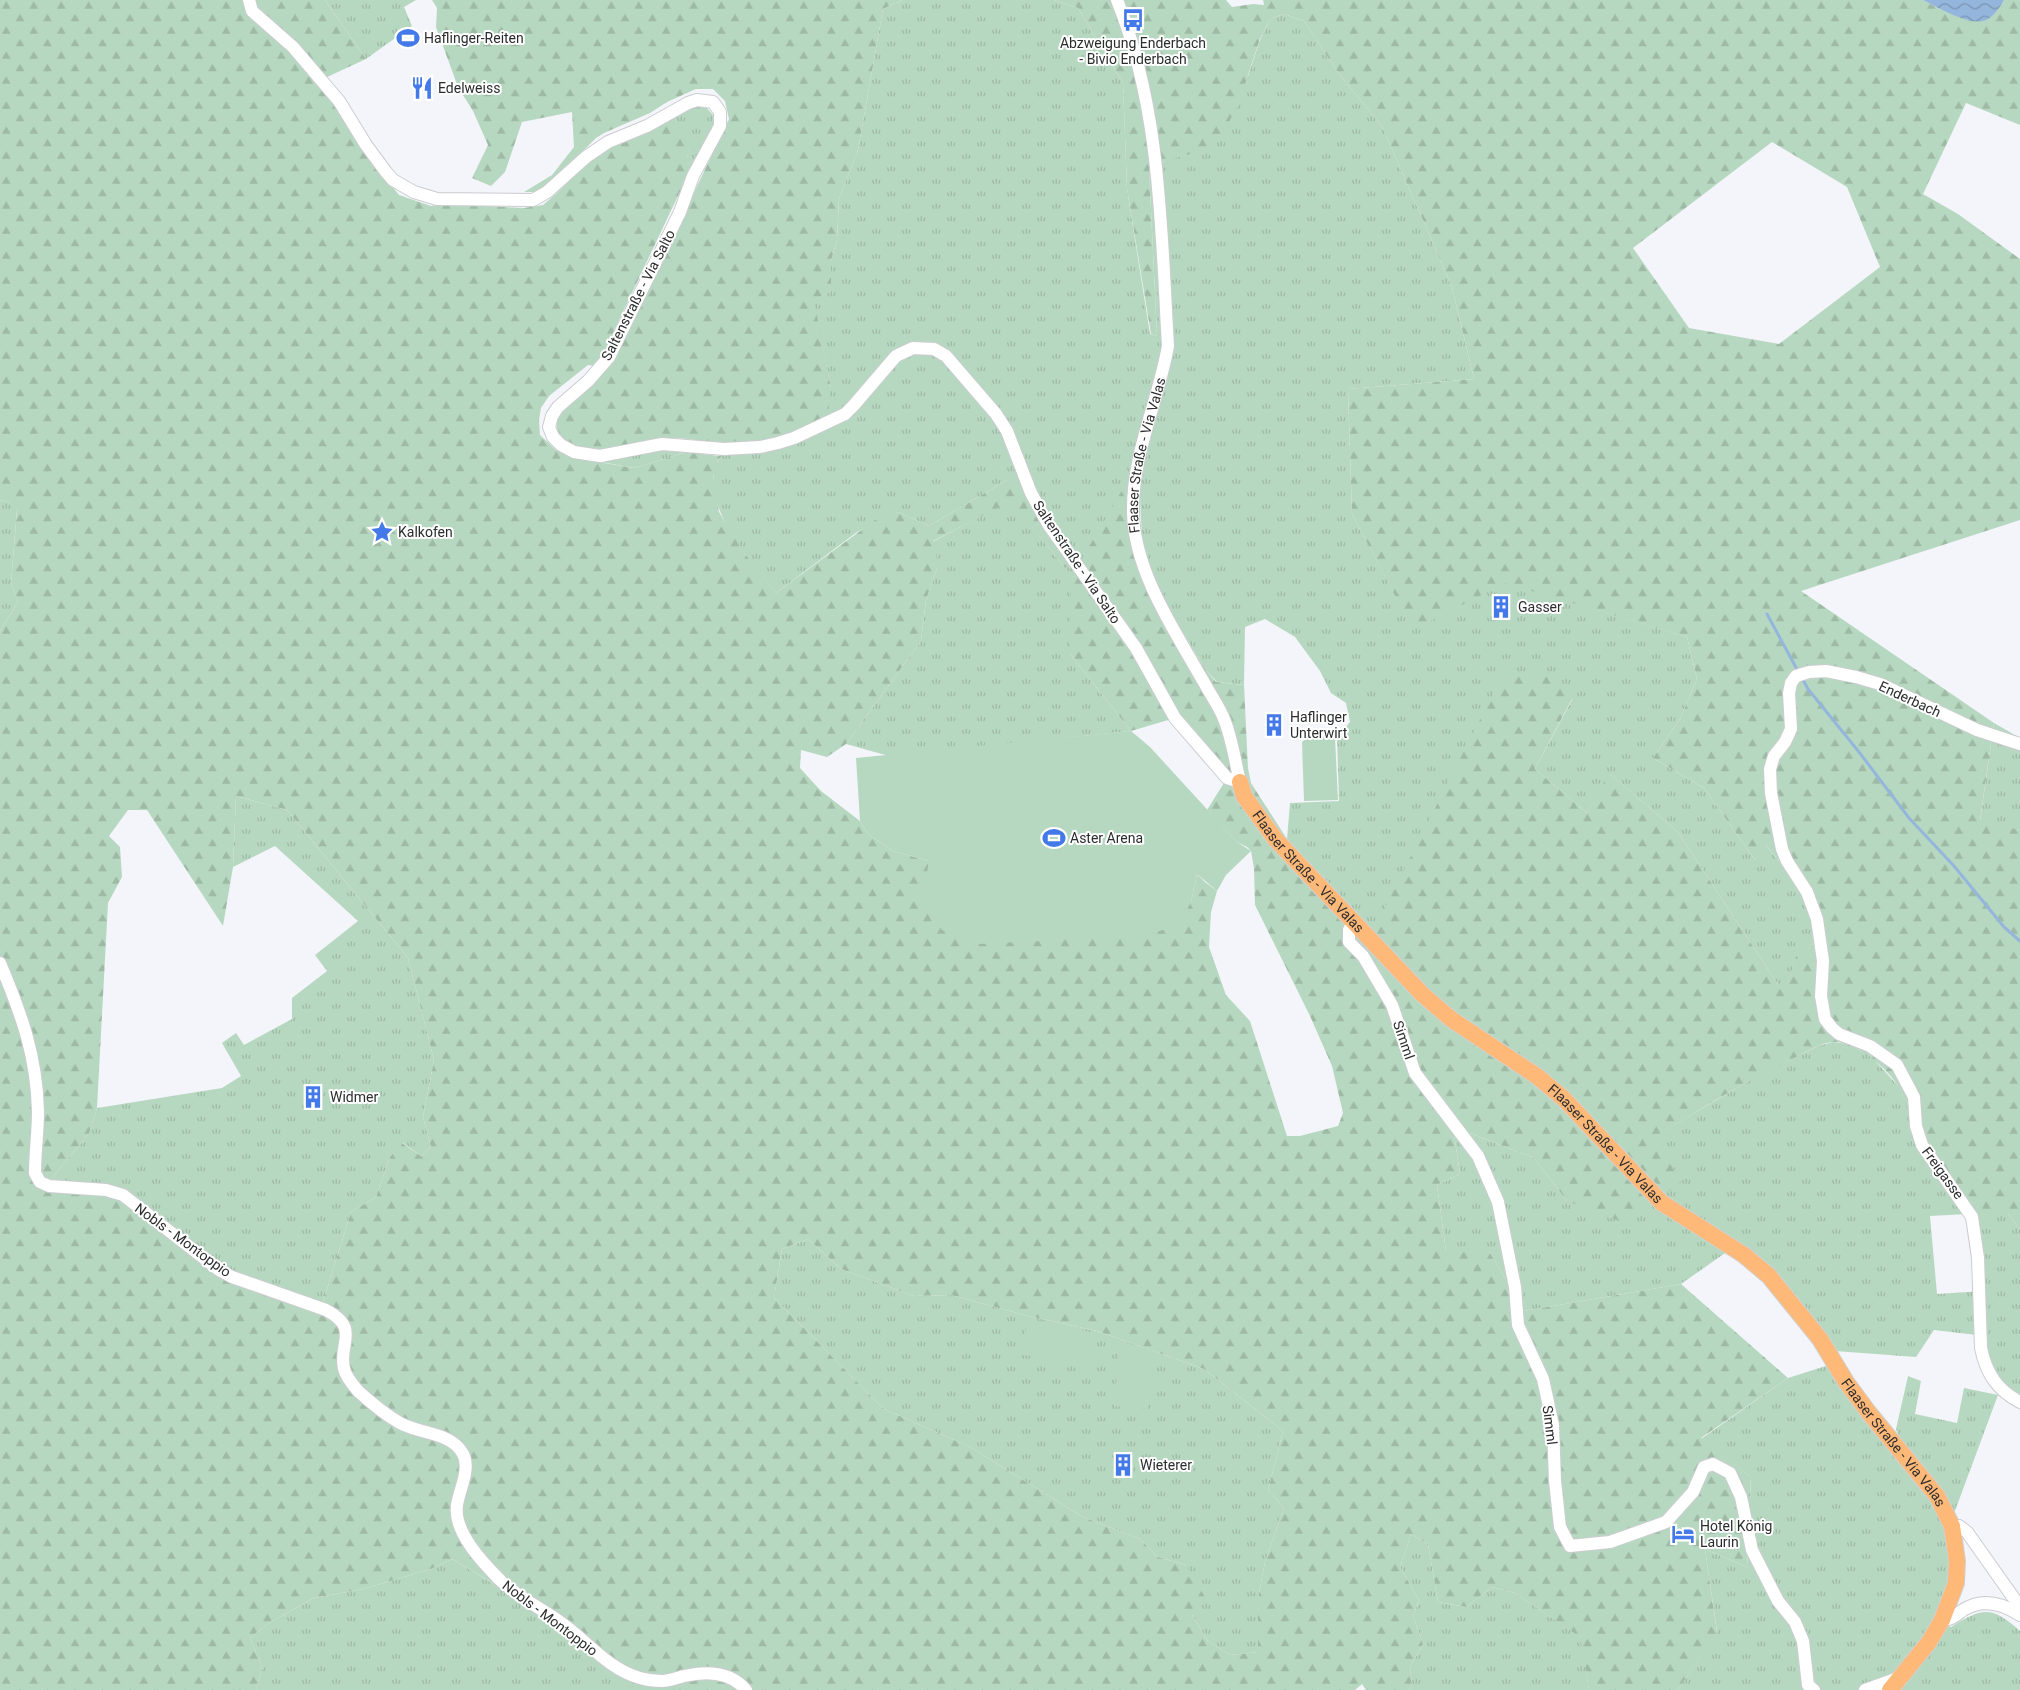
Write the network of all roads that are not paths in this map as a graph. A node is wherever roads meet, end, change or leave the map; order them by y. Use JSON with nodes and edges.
{"nodes":[{"id":1,"x":249,"y":0,"type":"edge"},
{"id":2,"x":1117,"y":0,"type":"edge"},
{"id":3,"x":1796,"y":676,"type":"joint"},
{"id":4,"x":2020,"y":744,"type":"edge"},
{"id":5,"x":1240,"y":782,"type":"junction"},
{"id":6,"x":1354,"y":921,"type":"junction"},
{"id":7,"x":0,"y":963,"type":"edge"},
{"id":8,"x":2020,"y":1402,"type":"edge"},
{"id":9,"x":1952,"y":1526,"type":"junction"},
{"id":10,"x":2020,"y":1607,"type":"edge"},
{"id":11,"x":2020,"y":1615,"type":"edge"},
{"id":12,"x":1942,"y":1620,"type":"junction"},
{"id":13,"x":1901,"y":1677,"type":"junction"},
{"id":14,"x":746,"y":1690,"type":"edge"},
{"id":15,"x":1814,"y":1690,"type":"edge"},
{"id":16,"x":1864,"y":1690,"type":"edge"},
{"id":17,"x":1890,"y":1690,"type":"edge"}],
"edges":[{"from":1,"to":5,"type":"street","name":"Saltenstraße - Via Salto"},
{"from":2,"to":5,"type":"street","name":"Flaaser Straße - Via Valas"},
{"from":3,"to":4,"type":"street","name":"Enderbach"},
{"from":3,"to":8,"type":"street","name":"Freigasse"},
{"from":5,"to":6,"type":"main road","name":"Flaaser Straße - Via Valas"},
{"from":6,"to":9,"type":"main road","name":"Flaaser Straße - Via Valas"},
{"from":6,"to":15,"type":"street","name":"Simml"},
{"from":7,"to":14,"type":"street","name":"Nobls - Montoppio"},
{"from":9,"to":10,"type":"street"},
{"from":9,"to":12,"type":"main road","name":"Flaaser Straße - Via Valas"},
{"from":11,"to":12,"type":"street"},
{"from":12,"to":13,"type":"main road","name":"Flaaser Straße - Via Valas"},
{"from":13,"to":16,"type":"street"},
{"from":13,"to":17,"type":"main road","name":"Flaaser Straße - Via Valas"}]}
